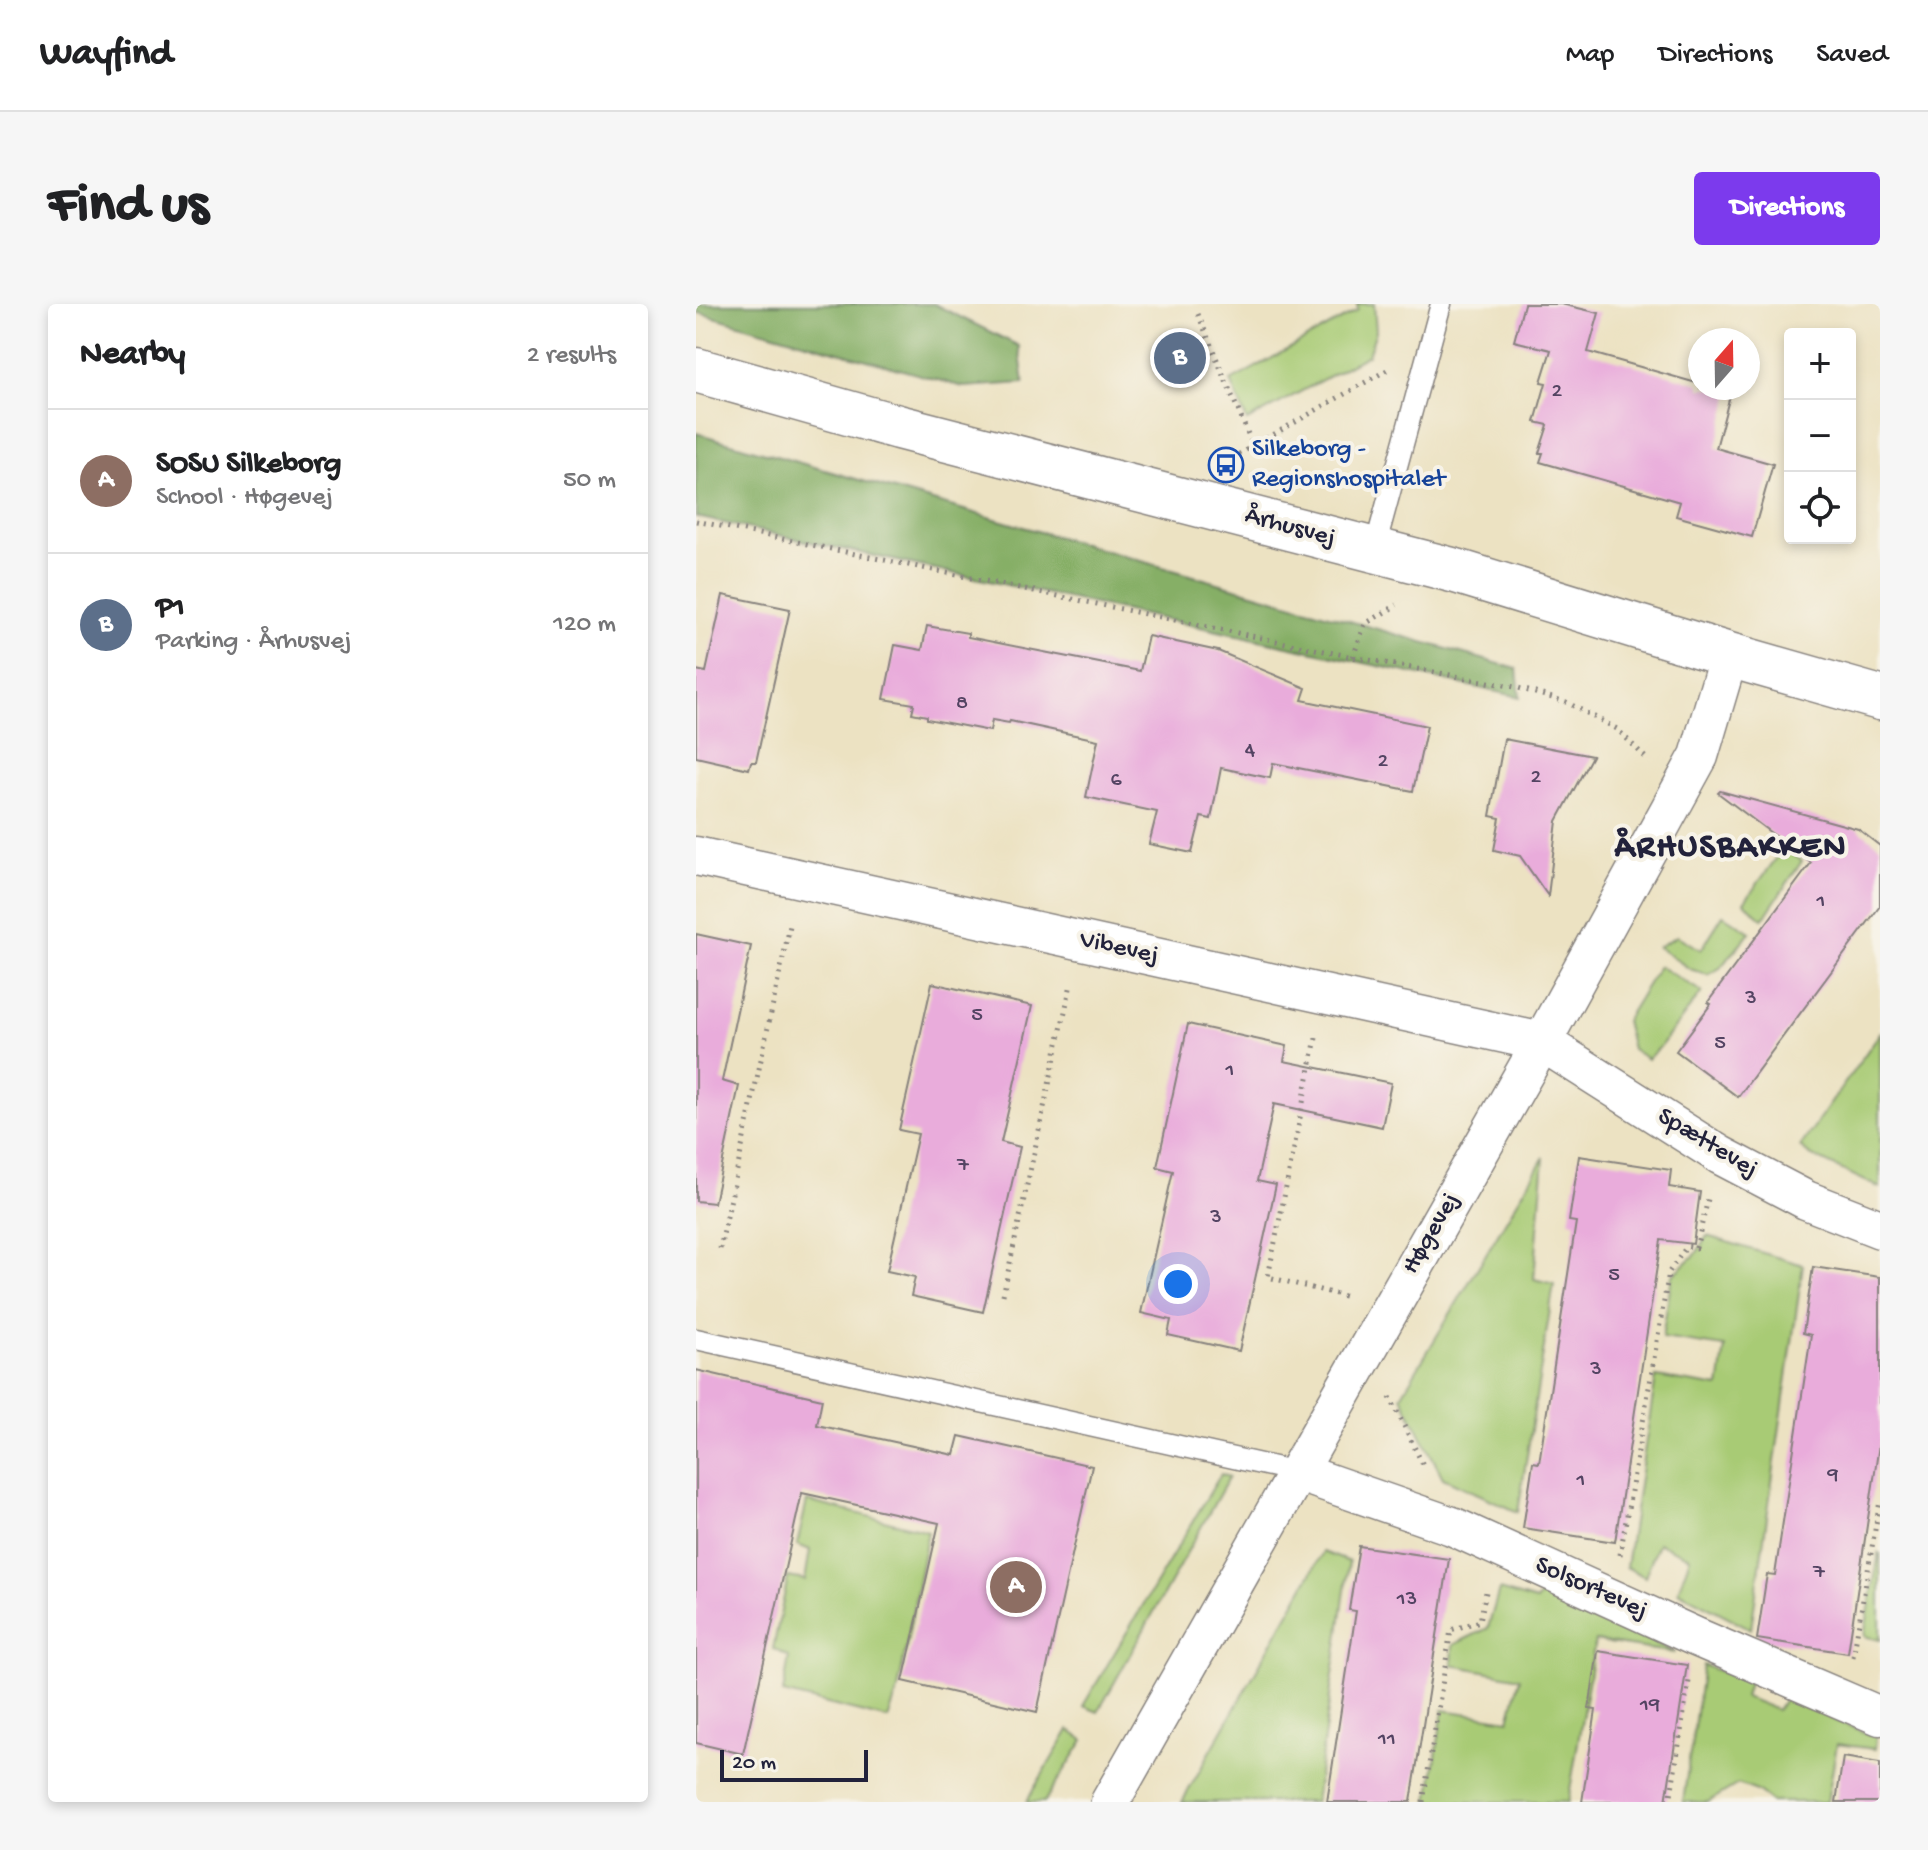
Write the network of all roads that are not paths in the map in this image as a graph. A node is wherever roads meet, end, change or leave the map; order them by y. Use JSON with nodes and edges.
{"nodes":[{"id":1,"x":1441,"y":304,"type":"edge"},
{"id":2,"x":696,"y":370,"type":"edge"},
{"id":3,"x":1374,"y":551,"type":"junction"},
{"id":4,"x":1729,"y":655,"type":"junction"},
{"id":5,"x":1880,"y":698,"type":"edge"},
{"id":6,"x":696,"y":856,"type":"edge"},
{"id":7,"x":1542,"y":1042,"type":"junction"},
{"id":8,"x":1880,"y":1229,"type":"edge"},
{"id":9,"x":696,"y":1339,"type":"edge"},
{"id":10,"x":1297,"y":1472,"type":"junction"},
{"id":11,"x":1880,"y":1716,"type":"edge"},
{"id":12,"x":1110,"y":1802,"type":"edge"}],
"edges":[{"from":1,"to":3,"type":"lane"},
{"from":2,"to":3,"type":"street","name":"Århusvej"},
{"from":3,"to":4,"type":"street","name":"Århusvej"},
{"from":4,"to":5,"type":"street","name":"Århusvej"},
{"from":4,"to":7,"type":"street","name":"Høgevej"},
{"from":6,"to":7,"type":"street","name":"Vibevej"},
{"from":7,"to":8,"type":"street","name":"Spættevej"},
{"from":7,"to":10,"type":"street","name":"Høgevej"},
{"from":9,"to":10,"type":"lane"},
{"from":10,"to":11,"type":"street","name":"Solsortevej"},
{"from":10,"to":12,"type":"street","name":"Høgevej"}]}
